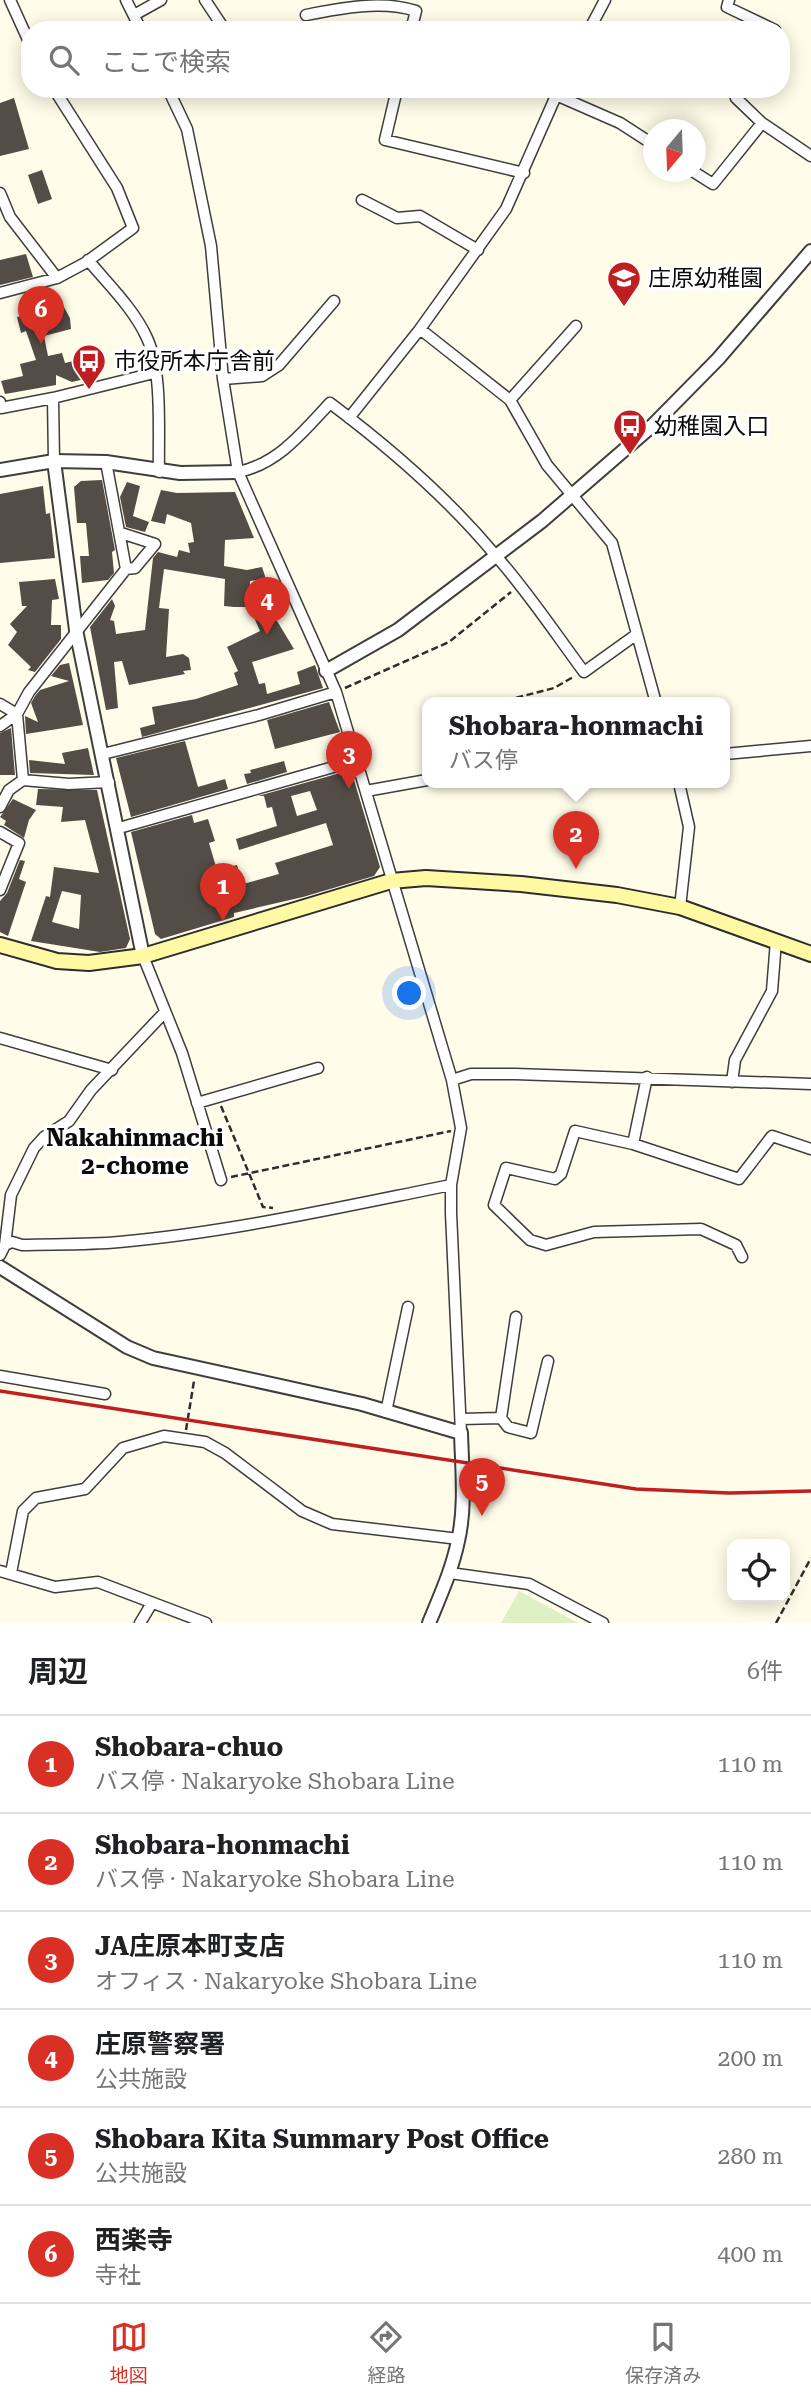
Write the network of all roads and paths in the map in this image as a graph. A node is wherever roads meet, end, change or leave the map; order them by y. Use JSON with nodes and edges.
{"nodes":[{"id":1,"x":10,"y":0,"type":"edge"},
{"id":2,"x":125,"y":0,"type":"edge"},
{"id":3,"x":161,"y":0,"type":"edge"},
{"id":4,"x":205,"y":0,"type":"edge"},
{"id":5,"x":605,"y":0,"type":"edge"},
{"id":6,"x":729,"y":0,"type":"edge"},
{"id":7,"x":134,"y":15,"type":"junction"},
{"id":8,"x":306,"y":15,"type":"dead end"},
{"id":9,"x":137,"y":21,"type":"edge"},
{"id":10,"x":219,"y":21,"type":"edge"},
{"id":11,"x":413,"y":21,"type":"edge"},
{"id":12,"x":594,"y":21,"type":"edge"},
{"id":13,"x":756,"y":21,"type":"edge"},
{"id":14,"x":21,"y":24,"type":"edge"},
{"id":15,"x":60,"y":98,"type":"edge"},
{"id":16,"x":172,"y":98,"type":"edge"},
{"id":17,"x":395,"y":98,"type":"edge"},
{"id":18,"x":555,"y":98,"type":"edge"},
{"id":19,"x":570,"y":98,"type":"edge"},
{"id":20,"x":736,"y":98,"type":"edge"},
{"id":21,"x":762,"y":123,"type":"junction"},
{"id":22,"x":643,"y":138,"type":"edge"},
{"id":23,"x":811,"y":156,"type":"edge"},
{"id":24,"x":523,"y":173,"type":"junction"},
{"id":25,"x":706,"y":180,"type":"edge"},
{"id":26,"x":0,"y":193,"type":"edge"},
{"id":27,"x":362,"y":200,"type":"dead end"},
{"id":28,"x":478,"y":250,"type":"junction"},
{"id":29,"x":811,"y":251,"type":"edge"},
{"id":30,"x":88,"y":260,"type":"junction"},
{"id":31,"x":807,"y":266,"type":"edge"},
{"id":32,"x":57,"y":278,"type":"junction"},
{"id":33,"x":0,"y":293,"type":"edge"},
{"id":34,"x":334,"y":300,"type":"dead end"},
{"id":35,"x":576,"y":326,"type":"dead end"},
{"id":36,"x":420,"y":329,"type":"junction"},
{"id":37,"x":154,"y":373,"type":"junction"},
{"id":38,"x":223,"y":379,"type":"junction"},
{"id":39,"x":53,"y":398,"type":"junction"},
{"id":40,"x":510,"y":400,"type":"junction"},
{"id":41,"x":0,"y":402,"type":"edge"},
{"id":42,"x":349,"y":418,"type":"junction"},
{"id":43,"x":54,"y":461,"type":"junction"},
{"id":44,"x":106,"y":461,"type":"junction"},
{"id":45,"x":0,"y":470,"type":"edge"},
{"id":46,"x":159,"y":472,"type":"junction"},
{"id":47,"x":238,"y":472,"type":"junction"},
{"id":48,"x":572,"y":493,"type":"junction"},
{"id":49,"x":121,"y":533,"type":"junction"},
{"id":50,"x":496,"y":555,"type":"junction"},
{"id":51,"x":126,"y":569,"type":"junction"},
{"id":52,"x":519,"y":586,"type":"junction"},
{"id":53,"x":76,"y":630,"type":"junction"},
{"id":54,"x":637,"y":635,"type":"junction"},
{"id":55,"x":326,"y":671,"type":"junction"},
{"id":56,"x":584,"y":671,"type":"junction"},
{"id":57,"x":336,"y":692,"type":"junction"},
{"id":58,"x":519,"y":697,"type":"edge"},
{"id":59,"x":654,"y":697,"type":"edge"},
{"id":60,"x":0,"y":704,"type":"edge"},
{"id":61,"x":17,"y":714,"type":"junction"},
{"id":62,"x":0,"y":726,"type":"edge"},
{"id":63,"x":811,"y":746,"type":"edge"},
{"id":64,"x":103,"y":754,"type":"junction"},
{"id":65,"x":730,"y":754,"type":"edge"},
{"id":66,"x":358,"y":760,"type":"junction"},
{"id":67,"x":23,"y":780,"type":"junction"},
{"id":68,"x":422,"y":781,"type":"edge"},
{"id":69,"x":108,"y":782,"type":"junction"},
{"id":70,"x":680,"y":788,"type":"edge"},
{"id":71,"x":366,"y":791,"type":"junction"},
{"id":72,"x":0,"y":807,"type":"edge"},
{"id":73,"x":118,"y":828,"type":"junction"},
{"id":74,"x":0,"y":832,"type":"edge"},
{"id":75,"x":391,"y":881,"type":"junction"},
{"id":76,"x":0,"y":890,"type":"edge"},
{"id":77,"x":680,"y":907,"type":"junction"},
{"id":78,"x":776,"y":941,"type":"junction"},
{"id":79,"x":0,"y":945,"type":"edge"},
{"id":80,"x":811,"y":954,"type":"edge"},
{"id":81,"x":144,"y":956,"type":"junction"},
{"id":82,"x":165,"y":1012,"type":"junction"},
{"id":83,"x":0,"y":1038,"type":"edge"},
{"id":84,"x":318,"y":1068,"type":"dead end"},
{"id":85,"x":112,"y":1070,"type":"junction"},
{"id":86,"x":647,"y":1077,"type":"junction"},
{"id":87,"x":452,"y":1080,"type":"junction"},
{"id":88,"x":732,"y":1082,"type":"junction"},
{"id":89,"x":811,"y":1084,"type":"edge"},
{"id":90,"x":218,"y":1097,"type":"junction"},
{"id":91,"x":197,"y":1103,"type":"junction"},
{"id":92,"x":461,"y":1128,"type":"junction"},
{"id":93,"x":633,"y":1144,"type":"junction"},
{"id":94,"x":811,"y":1149,"type":"edge"},
{"id":95,"x":249,"y":1174,"type":"junction"},
{"id":96,"x":221,"y":1180,"type":"joint"},
{"id":97,"x":451,"y":1185,"type":"junction"},
{"id":98,"x":284,"y":1219,"type":"junction"},
{"id":99,"x":2,"y":1250,"type":"edge"},
{"id":100,"x":742,"y":1257,"type":"dead end"},
{"id":101,"x":0,"y":1268,"type":"edge"},
{"id":102,"x":408,"y":1307,"type":"dead end"},
{"id":103,"x":516,"y":1317,"type":"dead end"},
{"id":104,"x":548,"y":1361,"type":"dead end"},
{"id":105,"x":196,"y":1367,"type":"junction"},
{"id":106,"x":0,"y":1376,"type":"edge"},
{"id":107,"x":105,"y":1394,"type":"dead end"},
{"id":108,"x":386,"y":1412,"type":"junction"},
{"id":109,"x":501,"y":1418,"type":"junction"},
{"id":110,"x":461,"y":1419,"type":"junction"},
{"id":111,"x":186,"y":1433,"type":"dead end"},
{"id":112,"x":461,"y":1433,"type":"junction"},
{"id":113,"x":459,"y":1539,"type":"junction"},
{"id":114,"x":811,"y":1558,"type":"edge"},
{"id":115,"x":0,"y":1571,"type":"edge"},
{"id":116,"x":11,"y":1573,"type":"junction"},
{"id":117,"x":450,"y":1573,"type":"junction"},
{"id":118,"x":152,"y":1603,"type":"junction"},
{"id":119,"x":140,"y":1623,"type":"edge"},
{"id":120,"x":206,"y":1623,"type":"edge"},
{"id":121,"x":429,"y":1623,"type":"edge"},
{"id":122,"x":603,"y":1623,"type":"edge"},
{"id":123,"x":776,"y":1623,"type":"edge"}],
"edges":[{"from":1,"to":14,"type":"street"},
{"from":2,"to":7,"type":"street"},
{"from":3,"to":7,"type":"street"},
{"from":4,"to":10,"type":"street"},
{"from":5,"to":12,"type":"street"},
{"from":6,"to":13,"type":"street"},
{"from":7,"to":9,"type":"street"},
{"from":8,"to":11,"type":"street"},
{"from":15,"to":30,"type":"street"},
{"from":16,"to":38,"type":"street"},
{"from":17,"to":24,"type":"street"},
{"from":18,"to":24,"type":"street"},
{"from":19,"to":22,"type":"street"},
{"from":20,"to":21,"type":"street"},
{"from":21,"to":23,"type":"street"},
{"from":21,"to":25,"type":"street"},
{"from":24,"to":28,"type":"street"},
{"from":26,"to":32,"type":"street"},
{"from":27,"to":28,"type":"street"},
{"from":28,"to":36,"type":"street"},
{"from":29,"to":31,"type":"street"},
{"from":30,"to":32,"type":"street"},
{"from":30,"to":37,"type":"street"},
{"from":31,"to":48,"type":"street"},
{"from":32,"to":33,"type":"street"},
{"from":34,"to":38,"type":"street"},
{"from":35,"to":40,"type":"street"},
{"from":36,"to":40,"type":"street"},
{"from":36,"to":42,"type":"street"},
{"from":37,"to":39,"type":"street"},
{"from":37,"to":46,"type":"street"},
{"from":38,"to":47,"type":"street"},
{"from":39,"to":41,"type":"street"},
{"from":39,"to":43,"type":"street"},
{"from":40,"to":48,"type":"street"},
{"from":42,"to":47,"type":"street"},
{"from":42,"to":50,"type":"street"},
{"from":43,"to":44,"type":"street"},
{"from":43,"to":45,"type":"street"},
{"from":43,"to":53,"type":"street"},
{"from":44,"to":46,"type":"street"},
{"from":44,"to":49,"type":"street"},
{"from":46,"to":47,"type":"street"},
{"from":47,"to":55,"type":"street"},
{"from":48,"to":50,"type":"street"},
{"from":48,"to":54,"type":"street"},
{"from":49,"to":51,"type":"street"},
{"from":49,"to":51,"type":"street"},
{"from":50,"to":52,"type":"street"},
{"from":50,"to":55,"type":"street"},
{"from":51,"to":53,"type":"street"},
{"from":52,"to":56,"type":"street"},
{"from":52,"to":57,"type":"path"},
{"from":53,"to":61,"type":"street"},
{"from":53,"to":64,"type":"street"},
{"from":54,"to":56,"type":"street"},
{"from":54,"to":59,"type":"street"},
{"from":55,"to":57,"type":"street"},
{"from":56,"to":58,"type":"path"},
{"from":57,"to":64,"type":"street"},
{"from":57,"to":66,"type":"street"},
{"from":60,"to":61,"type":"street"},
{"from":61,"to":62,"type":"street"},
{"from":61,"to":67,"type":"street"},
{"from":63,"to":65,"type":"street"},
{"from":64,"to":69,"type":"street"},
{"from":66,"to":71,"type":"street"},
{"from":66,"to":73,"type":"street"},
{"from":67,"to":69,"type":"street"},
{"from":67,"to":72,"type":"street"},
{"from":68,"to":71,"type":"street"},
{"from":69,"to":73,"type":"street"},
{"from":70,"to":77,"type":"street"},
{"from":71,"to":75,"type":"street"},
{"from":73,"to":81,"type":"street"},
{"from":74,"to":76,"type":"street"},
{"from":75,"to":77,"type":"main road"},
{"from":75,"to":81,"type":"main road"},
{"from":75,"to":87,"type":"street"},
{"from":77,"to":78,"type":"main road"},
{"from":78,"to":80,"type":"main road"},
{"from":78,"to":88,"type":"street"},
{"from":79,"to":81,"type":"main road"},
{"from":81,"to":82,"type":"street"},
{"from":82,"to":85,"type":"street"},
{"from":82,"to":91,"type":"street"},
{"from":83,"to":85,"type":"street"},
{"from":84,"to":90,"type":"street"},
{"from":85,"to":99,"type":"street"},
{"from":86,"to":87,"type":"street"},
{"from":86,"to":88,"type":"street"},
{"from":86,"to":93,"type":"street"},
{"from":87,"to":92,"type":"street"},
{"from":88,"to":89,"type":"street"},
{"from":90,"to":91,"type":"street"},
{"from":90,"to":95,"type":"path"},
{"from":91,"to":96,"type":"street"},
{"from":92,"to":95,"type":"path"},
{"from":92,"to":97,"type":"street"},
{"from":93,"to":94,"type":"street"},
{"from":93,"to":100,"type":"street"},
{"from":95,"to":96,"type":"path"},
{"from":95,"to":98,"type":"path"},
{"from":97,"to":98,"type":"street"},
{"from":97,"to":110,"type":"street"},
{"from":98,"to":99,"type":"street"},
{"from":101,"to":105,"type":"street"},
{"from":102,"to":108,"type":"street"},
{"from":103,"to":109,"type":"street"},
{"from":104,"to":109,"type":"street"},
{"from":105,"to":108,"type":"street"},
{"from":105,"to":111,"type":"path"},
{"from":106,"to":107,"type":"street"},
{"from":108,"to":112,"type":"street"},
{"from":109,"to":110,"type":"street"},
{"from":110,"to":112,"type":"street"},
{"from":112,"to":113,"type":"street"},
{"from":113,"to":116,"type":"street"},
{"from":113,"to":117,"type":"street"},
{"from":114,"to":123,"type":"path"},
{"from":115,"to":116,"type":"street"},
{"from":116,"to":118,"type":"street"},
{"from":117,"to":121,"type":"street"},
{"from":117,"to":122,"type":"street"},
{"from":118,"to":119,"type":"street"},
{"from":118,"to":120,"type":"street"}]}
